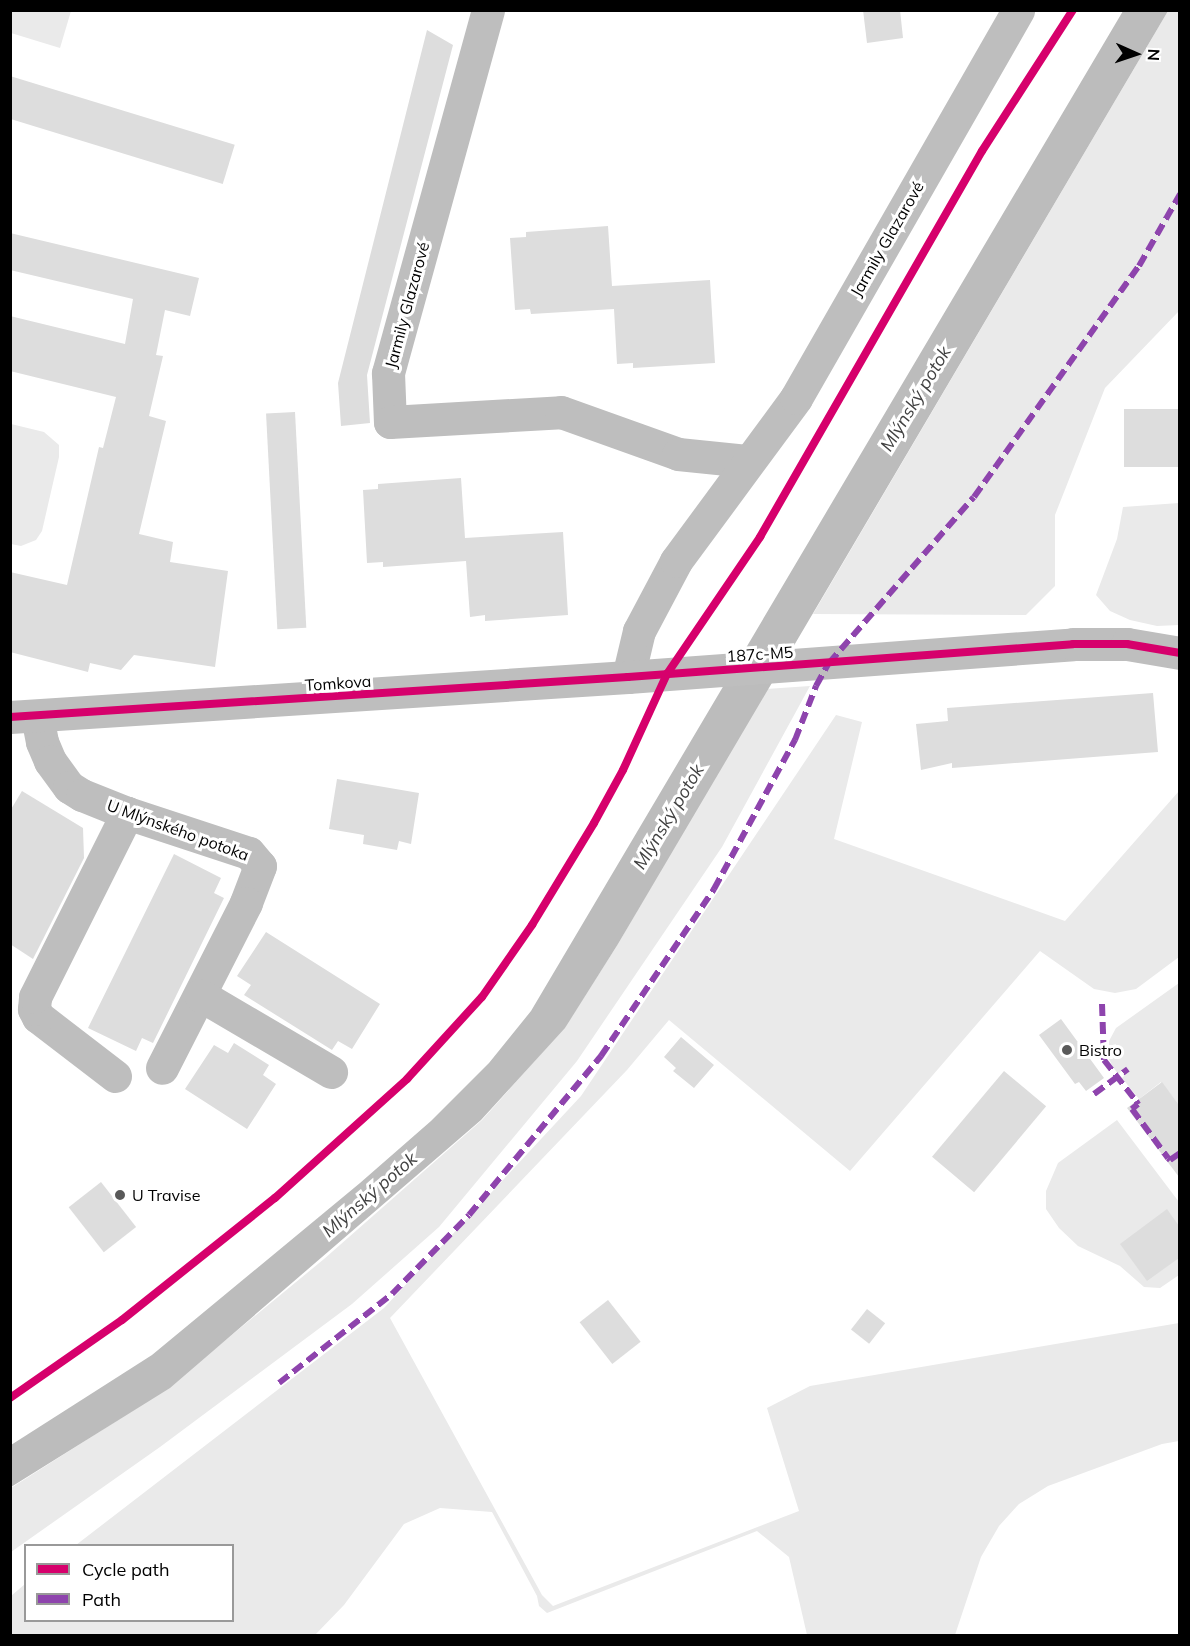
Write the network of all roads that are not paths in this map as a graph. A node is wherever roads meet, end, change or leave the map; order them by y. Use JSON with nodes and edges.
{"nodes":[{"id":1,"x":488,"y":10,"type":"edge"},
{"id":2,"x":1018,"y":10,"type":"edge"},
{"id":3,"x":747,"y":461,"type":"junction"},
{"id":4,"x":1179,"y":653,"type":"edge"},
{"id":5,"x":667,"y":674,"type":"joint"},
{"id":6,"x":627,"y":677,"type":"junction"},
{"id":7,"x":24,"y":716,"type":"edge"},
{"id":8,"x":127,"y":813,"type":"junction"},
{"id":9,"x":200,"y":994,"type":"junction"},
{"id":10,"x":162,"y":1068,"type":"dead end"},
{"id":11,"x":331,"y":1072,"type":"dead end"},
{"id":12,"x":114,"y":1076,"type":"dead end"}],
"edges":[{"from":1,"to":3,"type":"street","name":"Jarmily Glazarové"},
{"from":2,"to":3,"type":"street","name":"Jarmily Glazarové"},
{"from":3,"to":6,"type":"street","name":"Jarmily Glazarové"},
{"from":4,"to":5,"type":"street","name":"187c-M5"},
{"from":5,"to":6,"type":"street","name":"Tomkova"},
{"from":6,"to":7,"type":"street","name":"Tomkova"},
{"from":7,"to":8,"type":"street","name":"U Mlýnského potoka"},
{"from":8,"to":9,"type":"street","name":"U Mlýnského potoka"},
{"from":8,"to":12,"type":"street"},
{"from":9,"to":10,"type":"street","name":"U Mlýnského potoka"},
{"from":9,"to":11,"type":"street"}]}
